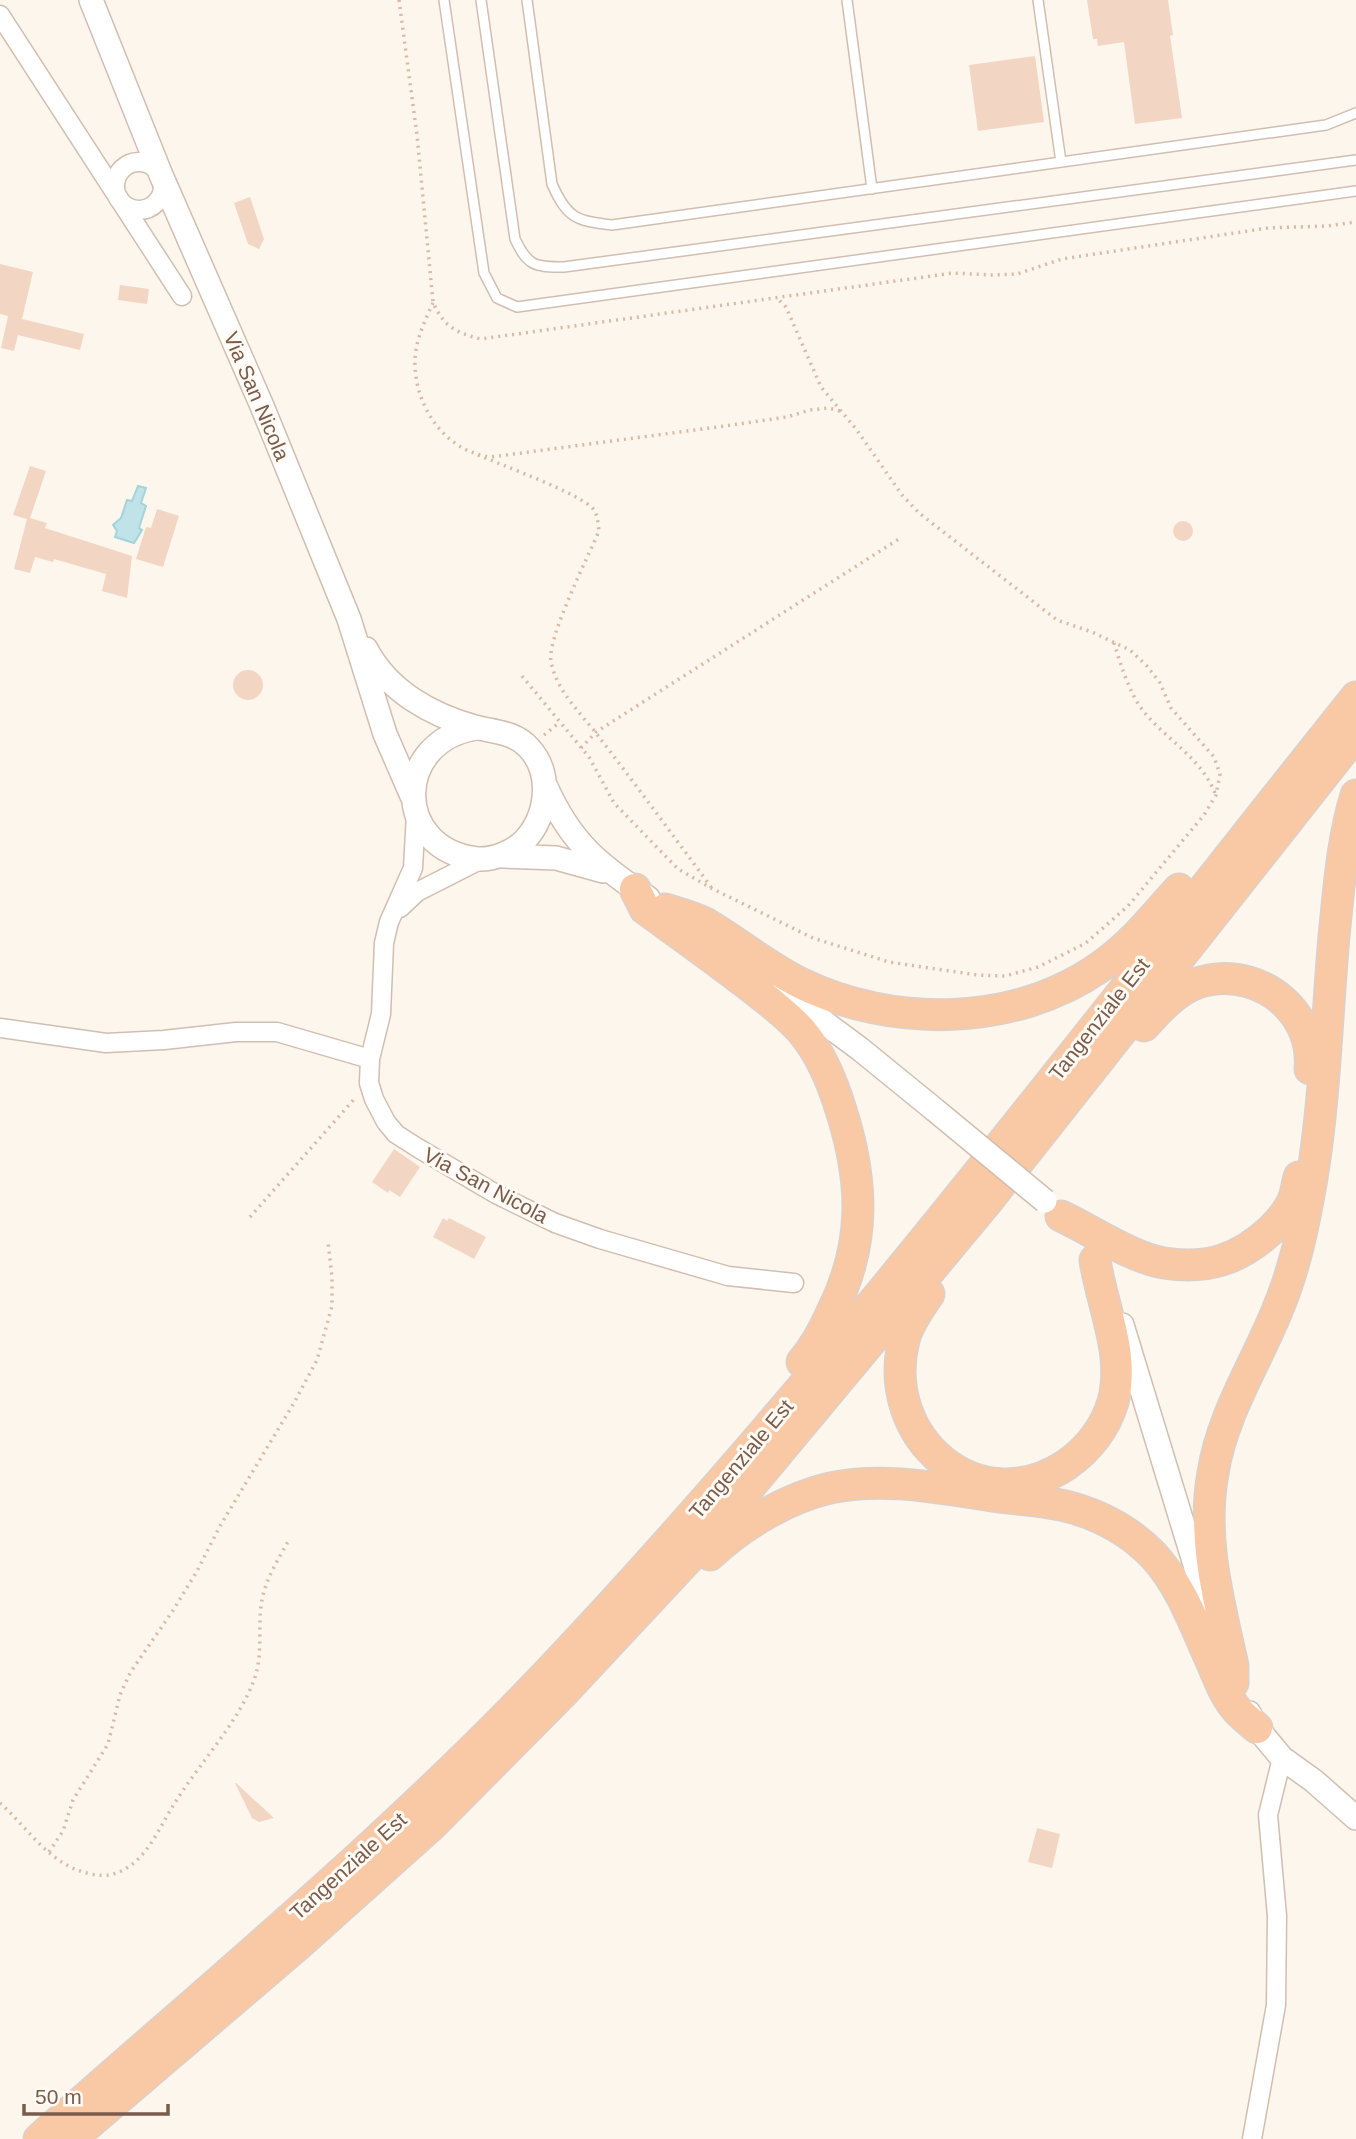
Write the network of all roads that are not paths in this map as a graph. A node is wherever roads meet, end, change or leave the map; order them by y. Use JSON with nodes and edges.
{"nodes":[{"id":1,"x":91,"y":0,"type":"edge"},
{"id":2,"x":444,"y":0,"type":"edge"},
{"id":3,"x":481,"y":0,"type":"edge"},
{"id":4,"x":527,"y":0,"type":"edge"},
{"id":5,"x":847,"y":0,"type":"edge"},
{"id":6,"x":1038,"y":0,"type":"edge"},
{"id":7,"x":0,"y":15,"type":"edge"},
{"id":8,"x":1356,"y":113,"type":"edge"},
{"id":9,"x":1356,"y":160,"type":"edge"},
{"id":10,"x":1061,"y":162,"type":"junction"},
{"id":11,"x":161,"y":175,"type":"junction"},
{"id":12,"x":872,"y":188,"type":"junction"},
{"id":13,"x":1356,"y":191,"type":"edge"},
{"id":14,"x":119,"y":200,"type":"junction"},
{"id":15,"x":182,"y":296,"type":"dead end"},
{"id":16,"x":349,"y":619,"type":"junction"},
{"id":17,"x":1356,"y":697,"type":"edge"},
{"id":18,"x":477,"y":728,"type":"junction"},
{"id":19,"x":1356,"y":734,"type":"edge"},
{"id":20,"x":545,"y":784,"type":"junction"},
{"id":21,"x":1277,"y":795,"type":"junction"},
{"id":22,"x":1356,"y":795,"type":"edge"},
{"id":23,"x":414,"y":805,"type":"junction"},
{"id":24,"x":490,"y":858,"type":"junction"},
{"id":25,"x":624,"y":882,"type":"junction"},
{"id":26,"x":665,"y":909,"type":"junction"},
{"id":27,"x":389,"y":922,"type":"junction"},
{"id":28,"x":0,"y":1028,"type":"edge"},
{"id":29,"x":370,"y":1059,"type":"junction"},
{"id":30,"x":1044,"y":1128,"type":"junction"},
{"id":31,"x":986,"y":1203,"type":"junction"},
{"id":32,"x":1053,"y":1209,"type":"junction"},
{"id":33,"x":1095,"y":1260,"type":"junction"},
{"id":34,"x":794,"y":1283,"type":"dead end"},
{"id":35,"x":686,"y":1524,"type":"junction"},
{"id":36,"x":603,"y":1650,"type":"junction"},
{"id":37,"x":1233,"y":1682,"type":"junction"},
{"id":38,"x":1257,"y":1728,"type":"junction"},
{"id":39,"x":1282,"y":1758,"type":"junction"},
{"id":40,"x":1356,"y":1818,"type":"edge"},
{"id":41,"x":39,"y":2139,"type":"edge"},
{"id":42,"x":72,"y":2139,"type":"edge"},
{"id":43,"x":1252,"y":2139,"type":"edge"}],
"edges":[{"from":1,"to":11,"type":"street","name":"Via San Nicola"},
{"from":2,"to":13,"type":"lane"},
{"from":3,"to":9,"type":"lane"},
{"from":4,"to":12,"type":"lane"},
{"from":5,"to":12,"type":"lane"},
{"from":6,"to":10,"type":"lane"},
{"from":7,"to":14,"type":"street"},
{"from":8,"to":10,"type":"lane"},
{"from":10,"to":12,"type":"lane"},
{"from":11,"to":14,"type":"street"},
{"from":11,"to":14,"type":"street"},
{"from":11,"to":16,"type":"street","name":"Via San Nicola"},
{"from":14,"to":15,"type":"street"},
{"from":16,"to":18,"type":"street","name":"Via San Nicola"},
{"from":16,"to":23,"type":"street","name":"Via San Nicola"},
{"from":17,"to":21,"type":"highway","name":"Tangenziale Est"},
{"from":18,"to":20,"type":"street","name":"Via San Nicola"},
{"from":18,"to":23,"type":"street","name":"Via San Nicola"},
{"from":19,"to":30,"type":"highway","name":"Tangenziale Est"},
{"from":20,"to":24,"type":"street"},
{"from":20,"to":25,"type":"street","name":"Via San Nicola"},
{"from":21,"to":26,"type":"highway"},
{"from":21,"to":35,"type":"highway","name":"Tangenziale Est"},
{"from":22,"to":37,"type":"highway"},
{"from":23,"to":24,"type":"street","name":"Via San Nicola"},
{"from":23,"to":27,"type":"street","name":"Via San Nicola"},
{"from":24,"to":25,"type":"street","name":"Via San Nicola"},
{"from":24,"to":27,"type":"street"},
{"from":25,"to":26,"type":"street"},
{"from":25,"to":35,"type":"highway"},
{"from":26,"to":32,"type":"street","bridge":true},
{"from":27,"to":29,"type":"street","name":"Via San Nicola"},
{"from":28,"to":29,"type":"street"},
{"from":29,"to":34,"type":"street","name":"Via San Nicola"},
{"from":30,"to":31,"type":"highway","name":"Tangenziale Est"},
{"from":30,"to":32,"type":"highway"},
{"from":31,"to":33,"type":"highway"},
{"from":31,"to":36,"type":"highway","name":"Tangenziale Est"},
{"from":32,"to":33,"type":"street"},
{"from":33,"to":37,"type":"street"},
{"from":35,"to":41,"type":"highway","name":"Tangenziale Est"},
{"from":36,"to":38,"type":"highway"},
{"from":36,"to":42,"type":"highway","name":"Tangenziale Est"},
{"from":37,"to":38,"type":"street"},
{"from":38,"to":39,"type":"street"},
{"from":39,"to":40,"type":"street"},
{"from":39,"to":43,"type":"street"}]}
